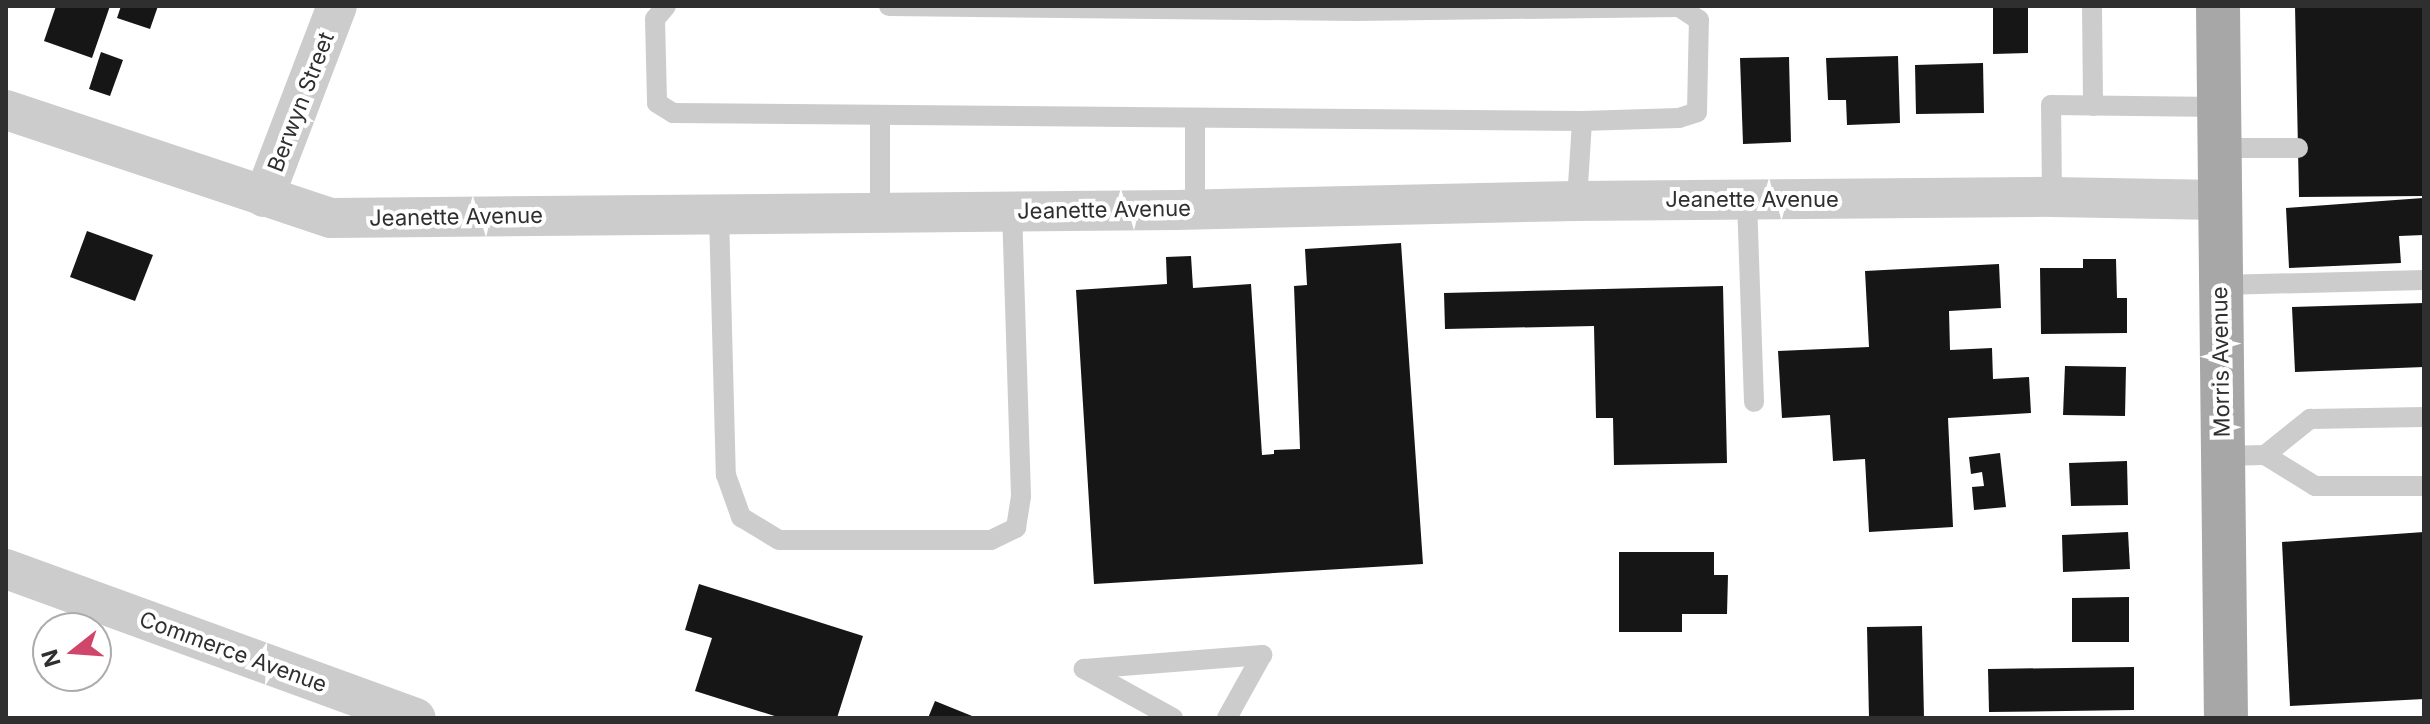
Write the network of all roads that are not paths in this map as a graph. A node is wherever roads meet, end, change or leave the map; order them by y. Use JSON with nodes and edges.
{"nodes":[{"id":1,"x":337,"y":6,"type":"edge"},
{"id":2,"x":666,"y":6,"type":"edge"},
{"id":3,"x":889,"y":6,"type":"edge"},
{"id":4,"x":2092,"y":6,"type":"edge"},
{"id":5,"x":2218,"y":6,"type":"edge"},
{"id":6,"x":2093,"y":106,"type":"junction"},
{"id":7,"x":6,"y":110,"type":"edge"},
{"id":8,"x":880,"y":116,"type":"junction"},
{"id":9,"x":1195,"y":118,"type":"junction"},
{"id":10,"x":1582,"y":121,"type":"junction"},
{"id":11,"x":2219,"y":128,"type":"junction"},
{"id":12,"x":2298,"y":148,"type":"dead end"},
{"id":13,"x":264,"y":197,"type":"junction"},
{"id":14,"x":2052,"y":197,"type":"junction"},
{"id":15,"x":2220,"y":200,"type":"junction"},
{"id":16,"x":1577,"y":201,"type":"junction"},
{"id":17,"x":1747,"y":201,"type":"junction"},
{"id":18,"x":1195,"y":209,"type":"junction"},
{"id":19,"x":1012,"y":212,"type":"junction"},
{"id":20,"x":880,"y":213,"type":"junction"},
{"id":21,"x":719,"y":214,"type":"junction"},
{"id":22,"x":2424,"y":280,"type":"edge"},
{"id":23,"x":2221,"y":285,"type":"junction"},
{"id":24,"x":1754,"y":402,"type":"dead end"},
{"id":25,"x":2424,"y":417,"type":"edge"},
{"id":26,"x":2265,"y":455,"type":"junction"},
{"id":27,"x":2222,"y":456,"type":"junction"},
{"id":28,"x":2424,"y":486,"type":"edge"},
{"id":29,"x":6,"y":569,"type":"edge"},
{"id":30,"x":416,"y":718,"type":"edge"},
{"id":31,"x":1173,"y":718,"type":"edge"},
{"id":32,"x":1227,"y":718,"type":"edge"},
{"id":33,"x":2226,"y":718,"type":"edge"}],
"edges":[{"from":1,"to":13,"type":"street","name":"Berwyn Street"},
{"from":2,"to":8,"type":"lane"},
{"from":3,"to":10,"type":"lane"},
{"from":4,"to":6,"type":"lane"},
{"from":5,"to":11,"type":"main road","name":"Morris Avenue"},
{"from":6,"to":11,"type":"lane"},
{"from":6,"to":14,"type":"lane"},
{"from":7,"to":13,"type":"street","name":"Jeanette Avenue"},
{"from":8,"to":9,"type":"lane"},
{"from":8,"to":20,"type":"lane"},
{"from":9,"to":10,"type":"lane"},
{"from":9,"to":18,"type":"lane"},
{"from":10,"to":16,"type":"lane"},
{"from":11,"to":12,"type":"lane"},
{"from":11,"to":15,"type":"main road","name":"Morris Avenue"},
{"from":13,"to":21,"type":"street","name":"Jeanette Avenue"},
{"from":14,"to":15,"type":"street","name":"Jeanette Avenue"},
{"from":14,"to":17,"type":"street","name":"Jeanette Avenue"},
{"from":15,"to":23,"type":"main road","name":"Morris Avenue"},
{"from":16,"to":17,"type":"street","name":"Jeanette Avenue"},
{"from":16,"to":18,"type":"street","name":"Jeanette Avenue"},
{"from":17,"to":24,"type":"lane"},
{"from":18,"to":19,"type":"street","name":"Jeanette Avenue"},
{"from":19,"to":20,"type":"street","name":"Jeanette Avenue"},
{"from":19,"to":21,"type":"lane"},
{"from":20,"to":21,"type":"street","name":"Jeanette Avenue"},
{"from":22,"to":23,"type":"lane"},
{"from":23,"to":27,"type":"main road","name":"Morris Avenue"},
{"from":25,"to":26,"type":"lane"},
{"from":26,"to":27,"type":"lane"},
{"from":26,"to":28,"type":"lane"},
{"from":27,"to":33,"type":"main road","name":"Morris Avenue"},
{"from":29,"to":30,"type":"street","name":"Commerce Avenue"},
{"from":31,"to":32,"type":"lane"}]}
